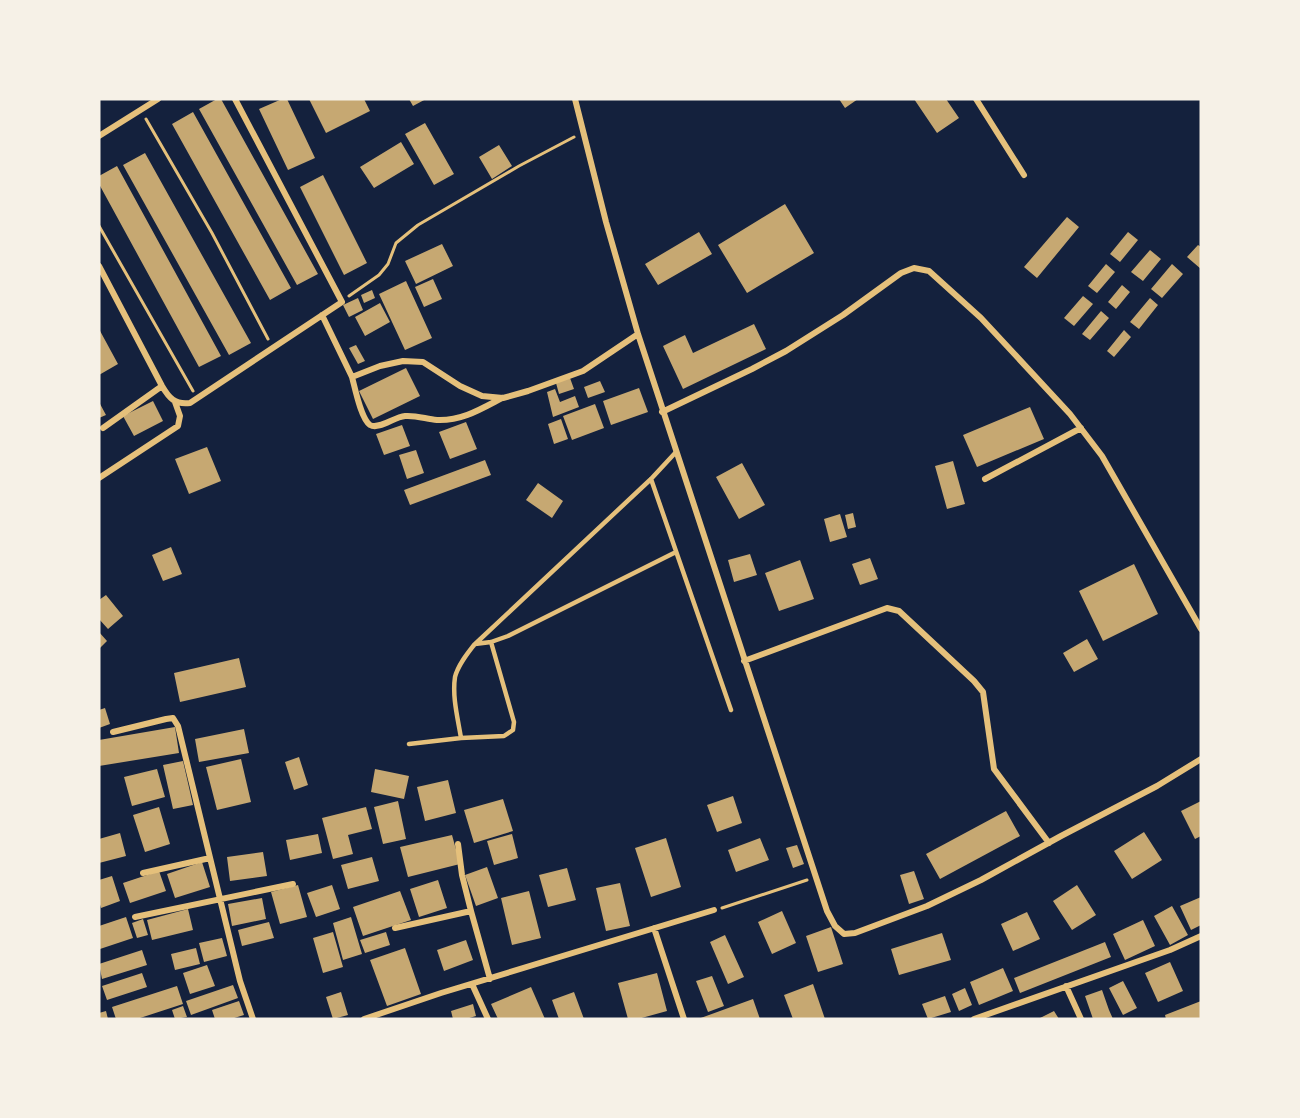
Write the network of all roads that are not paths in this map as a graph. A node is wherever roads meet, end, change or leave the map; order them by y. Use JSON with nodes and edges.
{"nodes":[{"id":1,"x":158,"y":99,"type":"edge"},
{"id":2,"x":235,"y":99,"type":"edge"},
{"id":3,"x":575,"y":99,"type":"edge"},
{"id":4,"x":976,"y":99,"type":"edge"},
{"id":5,"x":99,"y":136,"type":"edge"},
{"id":6,"x":1024,"y":175,"type":"dead end"},
{"id":7,"x":99,"y":266,"type":"edge"},
{"id":8,"x":322,"y":315,"type":"junction"},
{"id":9,"x":638,"y":334,"type":"junction"},
{"id":10,"x":352,"y":377,"type":"junction"},
{"id":11,"x":162,"y":386,"type":"junction"},
{"id":12,"x":503,"y":398,"type":"junction"},
{"id":13,"x":175,"y":402,"type":"junction"},
{"id":14,"x":662,"y":412,"type":"junction"},
{"id":15,"x":103,"y":428,"type":"dead end"},
{"id":16,"x":1082,"y":428,"type":"junction"},
{"id":17,"x":676,"y":452,"type":"junction"},
{"id":18,"x":99,"y":478,"type":"edge"},
{"id":19,"x":985,"y":478,"type":"dead end"},
{"id":20,"x":651,"y":479,"type":"junction"},
{"id":21,"x":676,"y":552,"type":"junction"},
{"id":22,"x":1201,"y":629,"type":"edge"},
{"id":23,"x":491,"y":642,"type":"junction"},
{"id":24,"x":474,"y":645,"type":"junction"},
{"id":25,"x":744,"y":661,"type":"junction"},
{"id":26,"x":731,"y":710,"type":"dead end"},
{"id":27,"x":113,"y":732,"type":"dead end"},
{"id":28,"x":461,"y":738,"type":"junction"},
{"id":29,"x":409,"y":744,"type":"dead end"},
{"id":30,"x":1201,"y":759,"type":"edge"},
{"id":31,"x":1048,"y":843,"type":"junction"},
{"id":32,"x":458,"y":844,"type":"dead end"},
{"id":33,"x":210,"y":858,"type":"junction"},
{"id":34,"x":143,"y":873,"type":"dead end"},
{"id":35,"x":293,"y":884,"type":"dead end"},
{"id":36,"x":219,"y":899,"type":"junction"},
{"id":37,"x":714,"y":910,"type":"road end"},
{"id":38,"x":471,"y":911,"type":"junction"},
{"id":39,"x":135,"y":917,"type":"dead end"},
{"id":40,"x":395,"y":928,"type":"dead end"},
{"id":41,"x":654,"y":928,"type":"junction"},
{"id":42,"x":1201,"y":936,"type":"edge"},
{"id":43,"x":490,"y":979,"type":"junction"},
{"id":44,"x":472,"y":984,"type":"junction"},
{"id":45,"x":1066,"y":986,"type":"junction"},
{"id":46,"x":254,"y":1019,"type":"edge"},
{"id":47,"x":364,"y":1019,"type":"edge"},
{"id":48,"x":488,"y":1019,"type":"edge"},
{"id":49,"x":684,"y":1019,"type":"edge"},
{"id":50,"x":974,"y":1019,"type":"edge"},
{"id":51,"x":1080,"y":1019,"type":"edge"}],
"edges":[{"from":1,"to":5,"type":"street"},
{"from":2,"to":8,"type":"street"},
{"from":3,"to":9,"type":"street"},
{"from":4,"to":6,"type":"street"},
{"from":7,"to":11,"type":"street"},
{"from":8,"to":10,"type":"street"},
{"from":8,"to":13,"type":"street"},
{"from":9,"to":12,"type":"street"},
{"from":9,"to":14,"type":"street"},
{"from":10,"to":12,"type":"street"},
{"from":10,"to":12,"type":"street"},
{"from":11,"to":13,"type":"street"},
{"from":11,"to":15,"type":"street"},
{"from":13,"to":18,"type":"street"},
{"from":14,"to":16,"type":"street"},
{"from":14,"to":17,"type":"street"},
{"from":16,"to":19,"type":"street"},
{"from":16,"to":22,"type":"street"},
{"from":17,"to":20,"type":"lane"},
{"from":17,"to":25,"type":"street"},
{"from":20,"to":21,"type":"lane"},
{"from":20,"to":24,"type":"lane"},
{"from":21,"to":23,"type":"lane"},
{"from":21,"to":26,"type":"lane"},
{"from":23,"to":24,"type":"lane"},
{"from":23,"to":28,"type":"lane"},
{"from":24,"to":28,"type":"lane"},
{"from":25,"to":31,"type":"street"},
{"from":25,"to":31,"type":"street"},
{"from":27,"to":33,"type":"street"},
{"from":28,"to":29,"type":"lane"},
{"from":30,"to":31,"type":"street"},
{"from":32,"to":38,"type":"street"},
{"from":33,"to":34,"type":"street"},
{"from":33,"to":36,"type":"street"},
{"from":35,"to":36,"type":"street"},
{"from":36,"to":39,"type":"street"},
{"from":36,"to":46,"type":"street"},
{"from":37,"to":41,"type":"street"},
{"from":38,"to":40,"type":"street"},
{"from":38,"to":43,"type":"street"},
{"from":41,"to":43,"type":"street"},
{"from":41,"to":49,"type":"street"},
{"from":42,"to":45,"type":"street"},
{"from":43,"to":44,"type":"street"},
{"from":44,"to":47,"type":"street"},
{"from":44,"to":48,"type":"street"},
{"from":45,"to":50,"type":"street"},
{"from":45,"to":51,"type":"street"}]}
